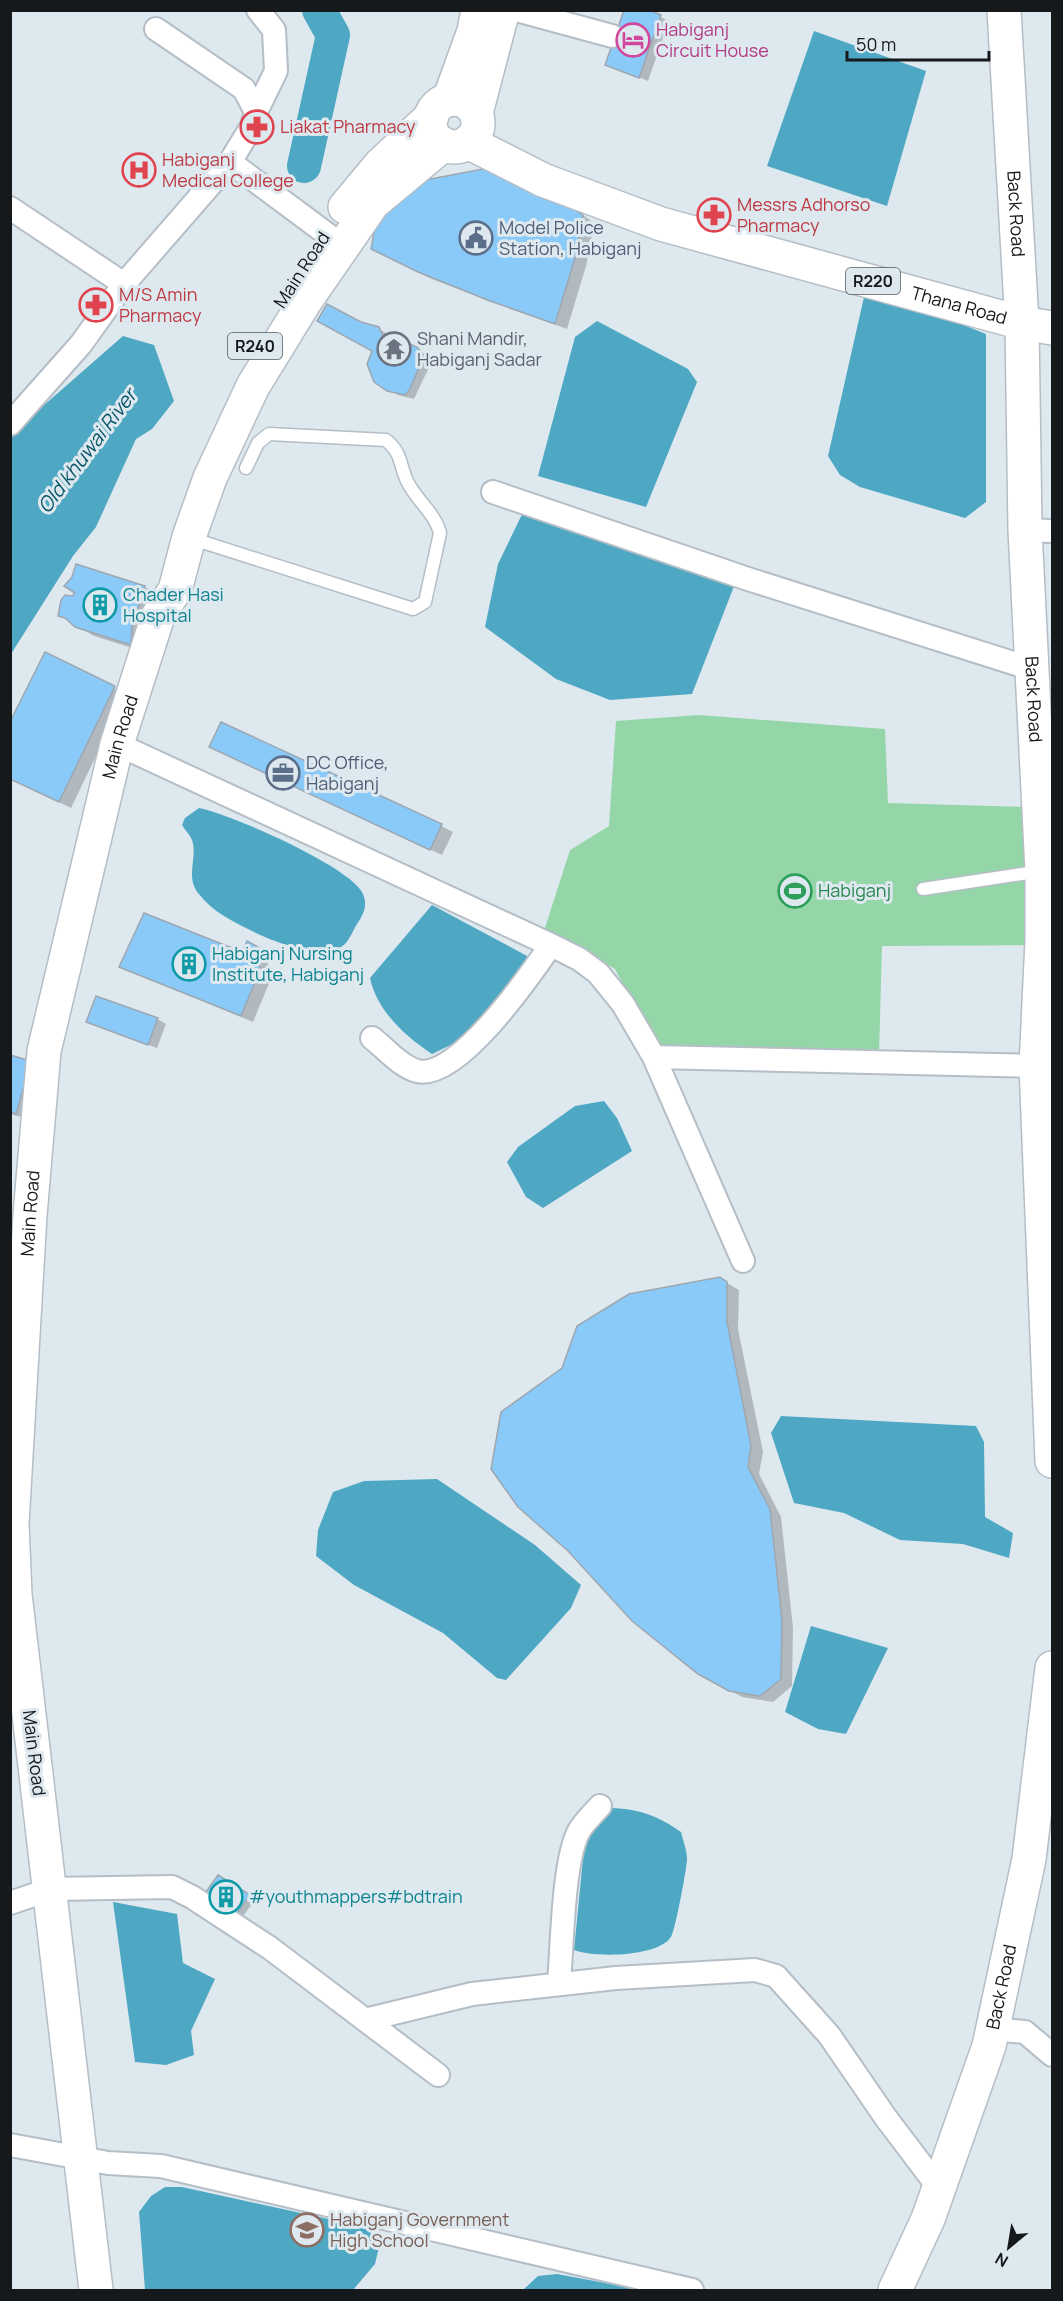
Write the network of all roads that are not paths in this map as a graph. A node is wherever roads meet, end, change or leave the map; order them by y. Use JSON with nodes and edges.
{"nodes":[{"id":1,"x":258,"y":10,"type":"edge"},
{"id":2,"x":478,"y":10,"type":"edge"},
{"id":3,"x":503,"y":10,"type":"edge"},
{"id":4,"x":516,"y":10,"type":"edge"},
{"id":5,"x":1004,"y":10,"type":"edge"},
{"id":6,"x":156,"y":29,"type":"dead end"},
{"id":7,"x":612,"y":36,"type":"dead end"},
{"id":8,"x":256,"y":112,"type":"junction"},
{"id":9,"x":458,"y":124,"type":"junction"},
{"id":10,"x":230,"y":162,"type":"junction"},
{"id":11,"x":10,"y":208,"type":"edge"},
{"id":12,"x":333,"y":240,"type":"junction"},
{"id":13,"x":124,"y":284,"type":"junction"},
{"id":14,"x":1037,"y":326,"type":"edge"},
{"id":15,"x":10,"y":424,"type":"edge"},
{"id":16,"x":246,"y":468,"type":"dead end"},
{"id":17,"x":493,"y":492,"type":"dead end"},
{"id":18,"x":1039,"y":530,"type":"edge"},
{"id":19,"x":189,"y":537,"type":"junction"},
{"id":20,"x":158,"y":616,"type":"junction"},
{"id":21,"x":1032,"y":669,"type":"junction"},
{"id":22,"x":117,"y":744,"type":"junction"},
{"id":23,"x":1042,"y":871,"type":"junction"},
{"id":24,"x":923,"y":890,"type":"dead end"},
{"id":25,"x":551,"y":945,"type":"junction"},
{"id":26,"x":1046,"y":995,"type":"edge"},
{"id":27,"x":372,"y":1038,"type":"dead end"},
{"id":28,"x":654,"y":1057,"type":"junction"},
{"id":29,"x":1036,"y":1066,"type":"junction"},
{"id":30,"x":20,"y":1212,"type":"edge"},
{"id":31,"x":743,"y":1260,"type":"dead end"},
{"id":32,"x":1053,"y":1461,"type":"edge"},
{"id":33,"x":1053,"y":1668,"type":"edge"},
{"id":34,"x":600,"y":1806,"type":"dead end"},
{"id":35,"x":51,"y":1889,"type":"junction"},
{"id":36,"x":10,"y":1903,"type":"edge"},
{"id":37,"x":559,"y":1984,"type":"junction"},
{"id":38,"x":365,"y":2020,"type":"junction"},
{"id":39,"x":993,"y":2030,"type":"junction"},
{"id":40,"x":1053,"y":2055,"type":"edge"},
{"id":41,"x":438,"y":2075,"type":"dead end"},
{"id":42,"x":10,"y":2145,"type":"edge"},
{"id":43,"x":82,"y":2156,"type":"junction"},
{"id":44,"x":939,"y":2188,"type":"junction"},
{"id":45,"x":96,"y":2290,"type":"edge"},
{"id":46,"x":692,"y":2290,"type":"edge"},
{"id":47,"x":895,"y":2290,"type":"edge"}],
"edges":[{"from":1,"to":8,"type":"street"},
{"from":2,"to":9,"type":"main road","name":"Main Road","number":"R240"},
{"from":3,"to":9,"type":"main road"},
{"from":4,"to":7,"type":"street"},
{"from":5,"to":14,"type":"main road","name":"Back Road"},
{"from":6,"to":8,"type":"street"},
{"from":8,"to":10,"type":"street"},
{"from":9,"to":12,"type":"main road","name":"Main Road","number":"R240"},
{"from":9,"to":14,"type":"main road","name":"Thana Road","number":"R220"},
{"from":10,"to":12,"type":"street"},
{"from":10,"to":13,"type":"street"},
{"from":11,"to":13,"type":"street"},
{"from":12,"to":19,"type":"main road","name":"Main Road","number":"R240"},
{"from":12,"to":20,"type":"main road","name":"Main Road","number":"R240"},
{"from":13,"to":15,"type":"street"},
{"from":14,"to":18,"type":"main road","name":"Back Road"},
{"from":16,"to":19,"type":"lane"},
{"from":17,"to":21,"type":"street"},
{"from":18,"to":21,"type":"main road","name":"Back Road"},
{"from":19,"to":20,"type":"main road","name":"Main Road","number":"R240"},
{"from":20,"to":22,"type":"main road","name":"Main Road","number":"R240"},
{"from":21,"to":23,"type":"main road","name":"Back Road"},
{"from":22,"to":25,"type":"street"},
{"from":22,"to":30,"type":"main road","name":"Main Road","number":"R240"},
{"from":23,"to":24,"type":"lane"},
{"from":23,"to":26,"type":"main road","name":"Back Road"},
{"from":25,"to":27,"type":"street"},
{"from":25,"to":28,"type":"street"},
{"from":26,"to":29,"type":"main road","name":"Back Road"},
{"from":28,"to":29,"type":"street"},
{"from":28,"to":31,"type":"street"},
{"from":29,"to":32,"type":"main road","name":"Back Road"},
{"from":30,"to":35,"type":"main road","name":"Main Road","number":"R240"},
{"from":33,"to":39,"type":"main road","name":"Back Road"},
{"from":34,"to":37,"type":"street"},
{"from":35,"to":36,"type":"street"},
{"from":35,"to":38,"type":"street"},
{"from":35,"to":43,"type":"main road","name":"Main Road","number":"R240"},
{"from":37,"to":38,"type":"street"},
{"from":37,"to":44,"type":"street"},
{"from":38,"to":41,"type":"street"},
{"from":39,"to":40,"type":"street"},
{"from":39,"to":44,"type":"main road","name":"Back Road"},
{"from":42,"to":43,"type":"street"},
{"from":43,"to":45,"type":"main road","name":"Main Road","number":"R240"},
{"from":43,"to":46,"type":"street"},
{"from":44,"to":47,"type":"main road","name":"Back Road"}]}
